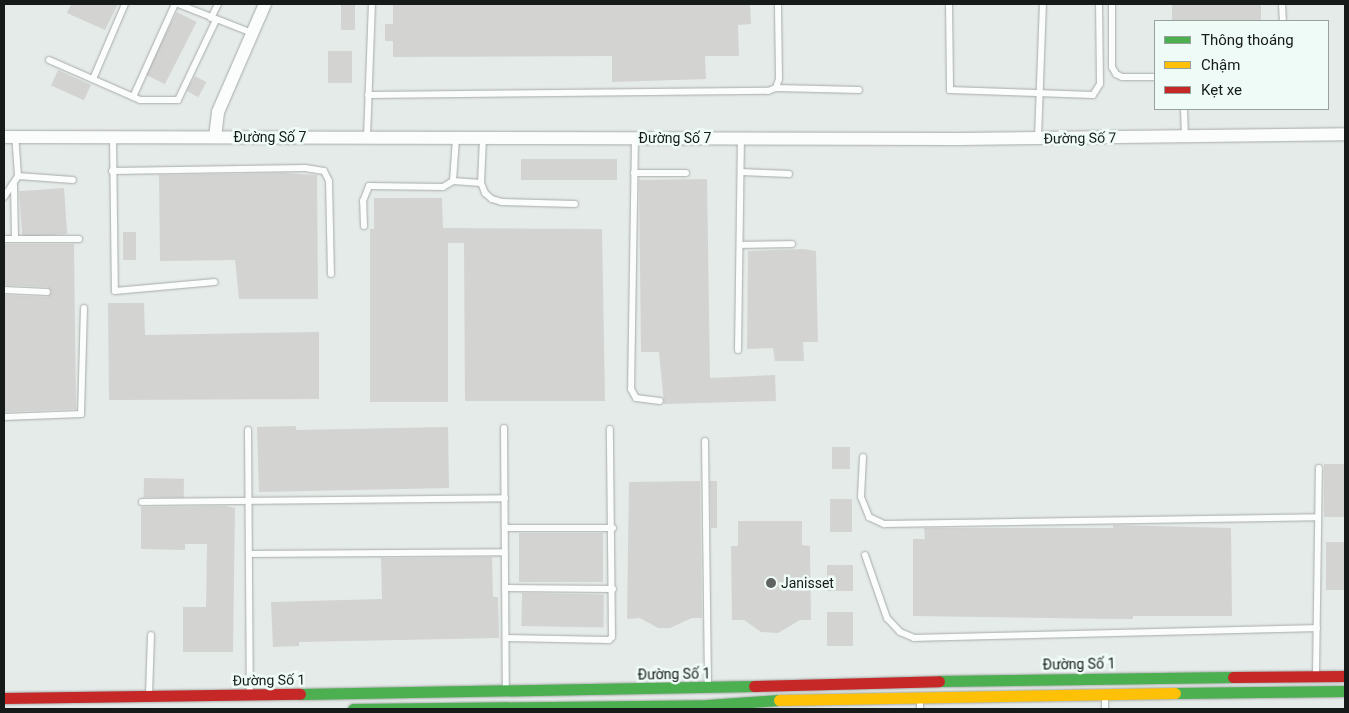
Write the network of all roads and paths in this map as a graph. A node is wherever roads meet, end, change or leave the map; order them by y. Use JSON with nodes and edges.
{"nodes":[{"id":1,"x":125,"y":4,"type":"edge"},
{"id":2,"x":176,"y":4,"type":"edge"},
{"id":3,"x":218,"y":4,"type":"edge"},
{"id":4,"x":265,"y":4,"type":"edge"},
{"id":5,"x":372,"y":4,"type":"edge"},
{"id":6,"x":778,"y":4,"type":"edge"},
{"id":7,"x":949,"y":4,"type":"edge"},
{"id":8,"x":1043,"y":4,"type":"edge"},
{"id":9,"x":1099,"y":4,"type":"edge"},
{"id":10,"x":1112,"y":4,"type":"edge"},
{"id":11,"x":1282,"y":4,"type":"edge"},
{"id":12,"x":213,"y":20,"type":"junction"},
{"id":13,"x":1282,"y":20,"type":"edge"},
{"id":14,"x":252,"y":33,"type":"junction"},
{"id":15,"x":49,"y":60,"type":"dead end"},
{"id":16,"x":1154,"y":78,"type":"edge"},
{"id":17,"x":93,"y":79,"type":"junction"},
{"id":18,"x":776,"y":88,"type":"junction"},
{"id":19,"x":859,"y":90,"type":"dead end"},
{"id":20,"x":1039,"y":92,"type":"junction"},
{"id":21,"x":368,"y":95,"type":"junction"},
{"id":22,"x":133,"y":97,"type":"junction"},
{"id":23,"x":1184,"y":110,"type":"edge"},
{"id":24,"x":1345,"y":134,"type":"edge"},
{"id":25,"x":1185,"y":136,"type":"junction"},
{"id":26,"x":9,"y":137,"type":"edge"},
{"id":27,"x":114,"y":137,"type":"junction"},
{"id":28,"x":215,"y":137,"type":"junction"},
{"id":29,"x":367,"y":138,"type":"junction"},
{"id":30,"x":456,"y":138,"type":"junction"},
{"id":31,"x":483,"y":138,"type":"junction"},
{"id":32,"x":634,"y":138,"type":"junction"},
{"id":33,"x":1038,"y":138,"type":"junction"},
{"id":34,"x":741,"y":139,"type":"junction"},
{"id":35,"x":112,"y":171,"type":"junction"},
{"id":36,"x":741,"y":172,"type":"junction"},
{"id":37,"x":634,"y":173,"type":"junction"},
{"id":38,"x":686,"y":173,"type":"dead end"},
{"id":39,"x":789,"y":174,"type":"dead end"},
{"id":40,"x":18,"y":176,"type":"junction"},
{"id":41,"x":73,"y":180,"type":"dead end"},
{"id":42,"x":453,"y":181,"type":"junction"},
{"id":43,"x":481,"y":183,"type":"junction"},
{"id":44,"x":14,"y":185,"type":"junction"},
{"id":45,"x":4,"y":198,"type":"edge"},
{"id":46,"x":575,"y":204,"type":"dead end"},
{"id":47,"x":364,"y":226,"type":"dead end"},
{"id":48,"x":15,"y":238,"type":"junction"},
{"id":49,"x":4,"y":239,"type":"edge"},
{"id":50,"x":79,"y":239,"type":"dead end"},
{"id":51,"x":792,"y":244,"type":"dead end"},
{"id":52,"x":740,"y":245,"type":"junction"},
{"id":53,"x":331,"y":274,"type":"dead end"},
{"id":54,"x":215,"y":282,"type":"dead end"},
{"id":55,"x":4,"y":290,"type":"edge"},
{"id":56,"x":47,"y":292,"type":"dead end"},
{"id":57,"x":84,"y":308,"type":"dead end"},
{"id":58,"x":738,"y":350,"type":"dead end"},
{"id":59,"x":660,"y":401,"type":"dead end"},
{"id":60,"x":4,"y":417,"type":"edge"},
{"id":61,"x":504,"y":428,"type":"dead end"},
{"id":62,"x":610,"y":429,"type":"dead end"},
{"id":63,"x":248,"y":430,"type":"dead end"},
{"id":64,"x":705,"y":441,"type":"dead end"},
{"id":65,"x":863,"y":457,"type":"dead end"},
{"id":66,"x":1319,"y":468,"type":"dead end"},
{"id":67,"x":504,"y":498,"type":"junction"},
{"id":68,"x":142,"y":502,"type":"dead end"},
{"id":69,"x":249,"y":502,"type":"junction"},
{"id":70,"x":1318,"y":516,"type":"junction"},
{"id":71,"x":505,"y":528,"type":"junction"},
{"id":72,"x":613,"y":528,"type":"junction"},
{"id":73,"x":505,"y":552,"type":"junction"},
{"id":74,"x":249,"y":554,"type":"junction"},
{"id":75,"x":865,"y":555,"type":"dead end"},
{"id":76,"x":505,"y":588,"type":"junction"},
{"id":77,"x":613,"y":588,"type":"junction"},
{"id":78,"x":1317,"y":628,"type":"junction"},
{"id":79,"x":151,"y":635,"type":"dead end"},
{"id":80,"x":506,"y":638,"type":"junction"},
{"id":81,"x":1345,"y":676,"type":"edge"},
{"id":82,"x":1316,"y":677,"type":"junction"},
{"id":83,"x":708,"y":688,"type":"junction"},
{"id":84,"x":1345,"y":691,"type":"edge"},
{"id":85,"x":506,"y":692,"type":"junction"},
{"id":86,"x":1105,"y":694,"type":"junction"},
{"id":87,"x":250,"y":695,"type":"junction"},
{"id":88,"x":149,"y":696,"type":"junction"},
{"id":89,"x":920,"y":696,"type":"junction"},
{"id":90,"x":4,"y":698,"type":"edge"},
{"id":91,"x":708,"y":707,"type":"edge"},
{"id":92,"x":520,"y":708,"type":"edge"},
{"id":93,"x":612,"y":708,"type":"edge"},
{"id":94,"x":353,"y":709,"type":"edge"},
{"id":95,"x":920,"y":709,"type":"edge"},
{"id":96,"x":1105,"y":709,"type":"edge"}],
"edges":[{"from":1,"to":17,"type":"lane"},
{"from":2,"to":12,"type":"lane"},
{"from":2,"to":22,"type":"lane"},
{"from":3,"to":12,"type":"lane"},
{"from":4,"to":14,"type":"street"},
{"from":5,"to":21,"type":"lane"},
{"from":6,"to":18,"type":"lane"},
{"from":7,"to":20,"type":"lane"},
{"from":8,"to":20,"type":"lane"},
{"from":9,"to":20,"type":"lane"},
{"from":10,"to":16,"type":"lane"},
{"from":11,"to":13,"type":"lane"},
{"from":12,"to":14,"type":"lane"},
{"from":12,"to":22,"type":"lane"},
{"from":14,"to":28,"type":"street"},
{"from":15,"to":17,"type":"lane"},
{"from":17,"to":22,"type":"lane"},
{"from":18,"to":19,"type":"lane"},
{"from":18,"to":21,"type":"lane"},
{"from":20,"to":33,"type":"lane"},
{"from":21,"to":29,"type":"lane"},
{"from":23,"to":25,"type":"lane"},
{"from":24,"to":25,"type":"street","name":"Đường Số 7"},
{"from":25,"to":33,"type":"street","name":"Đường Số 7"},
{"from":26,"to":27,"type":"street","name":"Đường Số 7"},
{"from":26,"to":40,"type":"lane"},
{"from":27,"to":28,"type":"street","name":"Đường Số 7"},
{"from":27,"to":35,"type":"lane"},
{"from":28,"to":29,"type":"street","name":"Đường Số 7"},
{"from":29,"to":30,"type":"street","name":"Đường Số 7"},
{"from":30,"to":31,"type":"street","name":"Đường Số 7"},
{"from":30,"to":42,"type":"lane"},
{"from":31,"to":32,"type":"street","name":"Đường Số 7"},
{"from":31,"to":43,"type":"lane"},
{"from":32,"to":34,"type":"street","name":"Đường Số 7"},
{"from":32,"to":37,"type":"lane"},
{"from":33,"to":34,"type":"street","name":"Đường Số 7"},
{"from":34,"to":36,"type":"lane"},
{"from":35,"to":53,"type":"lane"},
{"from":35,"to":54,"type":"lane"},
{"from":36,"to":39,"type":"lane"},
{"from":36,"to":52,"type":"lane"},
{"from":37,"to":38,"type":"lane"},
{"from":37,"to":59,"type":"lane"},
{"from":40,"to":41,"type":"lane"},
{"from":40,"to":44,"type":"lane"},
{"from":42,"to":43,"type":"lane"},
{"from":42,"to":47,"type":"lane"},
{"from":43,"to":46,"type":"lane"},
{"from":44,"to":45,"type":"lane"},
{"from":44,"to":48,"type":"lane"},
{"from":48,"to":49,"type":"lane"},
{"from":48,"to":50,"type":"lane"},
{"from":51,"to":52,"type":"lane"},
{"from":52,"to":58,"type":"lane"},
{"from":55,"to":56,"type":"lane"},
{"from":57,"to":60,"type":"lane"},
{"from":61,"to":67,"type":"lane"},
{"from":62,"to":72,"type":"lane"},
{"from":63,"to":69,"type":"lane"},
{"from":64,"to":83,"type":"lane"},
{"from":65,"to":70,"type":"lane"},
{"from":66,"to":70,"type":"lane"},
{"from":67,"to":69,"type":"lane"},
{"from":67,"to":71,"type":"lane"},
{"from":68,"to":69,"type":"lane"},
{"from":69,"to":74,"type":"lane"},
{"from":70,"to":78,"type":"lane"},
{"from":71,"to":72,"type":"lane"},
{"from":71,"to":73,"type":"lane"},
{"from":72,"to":77,"type":"lane"},
{"from":73,"to":74,"type":"lane"},
{"from":73,"to":76,"type":"lane"},
{"from":74,"to":87,"type":"lane"},
{"from":75,"to":78,"type":"lane"},
{"from":76,"to":77,"type":"lane"},
{"from":76,"to":80,"type":"lane"},
{"from":77,"to":80,"type":"lane"},
{"from":78,"to":82,"type":"lane"},
{"from":79,"to":88,"type":"lane"},
{"from":80,"to":85,"type":"lane"},
{"from":81,"to":82,"type":"street","name":"Đường Số 1"},
{"from":82,"to":83,"type":"street","name":"Đường Số 1"},
{"from":83,"to":85,"type":"street","name":"Đường Số 1"},
{"from":83,"to":91,"type":"street"},
{"from":84,"to":86,"type":"street"},
{"from":85,"to":87,"type":"street","name":"Đường Số 1"},
{"from":86,"to":89,"type":"street"},
{"from":86,"to":96,"type":"lane"},
{"from":87,"to":88,"type":"street","name":"Đường Số 1"},
{"from":88,"to":90,"type":"street","name":"Đường Số 1"},
{"from":89,"to":91,"type":"street"},
{"from":89,"to":95,"type":"lane"},
{"from":91,"to":93,"type":"street"},
{"from":92,"to":93,"type":"street"},
{"from":92,"to":94,"type":"street"}]}
